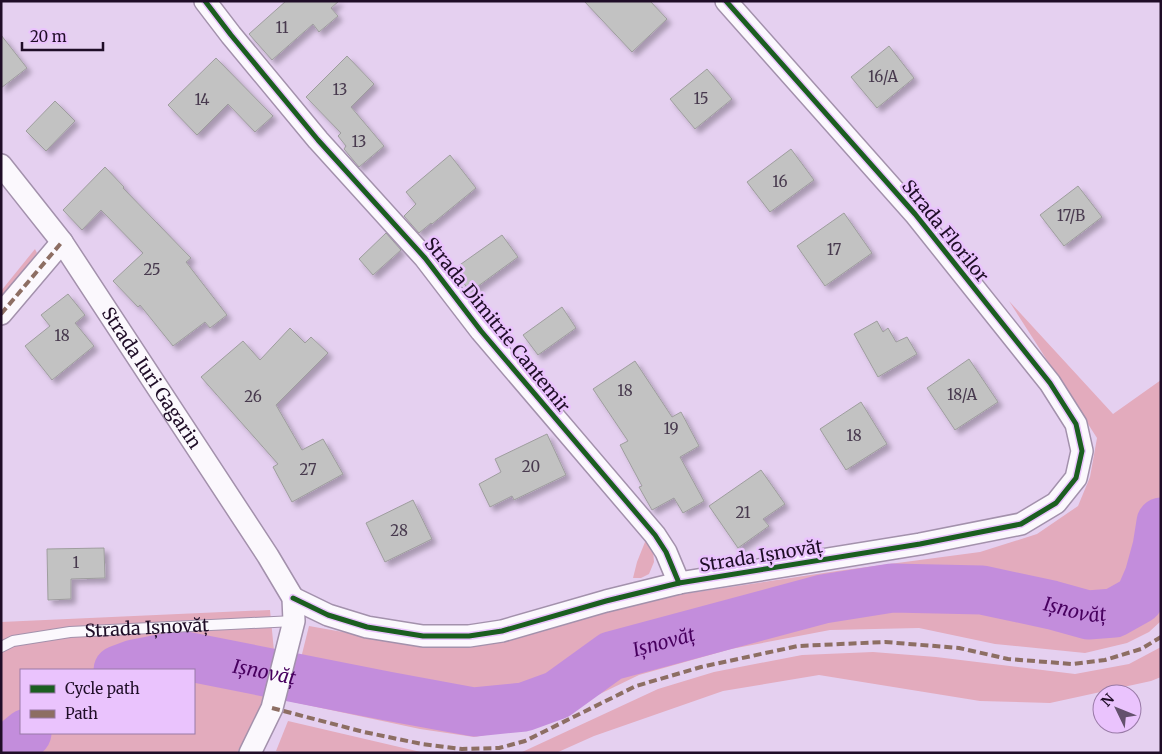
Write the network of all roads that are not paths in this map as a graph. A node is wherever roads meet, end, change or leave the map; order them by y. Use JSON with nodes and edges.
{"nodes":[{"id":1,"x":205,"y":1,"type":"edge"},
{"id":2,"x":726,"y":1,"type":"edge"},
{"id":3,"x":1,"y":165,"type":"edge"},
{"id":4,"x":62,"y":242,"type":"junction"},
{"id":5,"x":1,"y":314,"type":"edge"},
{"id":6,"x":1076,"y":478,"type":"joint"},
{"id":7,"x":678,"y":583,"type":"junction"},
{"id":8,"x":293,"y":598,"type":"junction"},
{"id":9,"x":294,"y":621,"type":"junction"},
{"id":10,"x":1,"y":646,"type":"edge"},
{"id":11,"x":250,"y":753,"type":"edge"}],
"edges":[{"from":1,"to":7,"type":"street","name":"Strada Dimitrie Cantemir"},
{"from":2,"to":6,"type":"street","name":"Strada Florilor"},
{"from":3,"to":4,"type":"street","name":"Strada Iuri Gagarin"},
{"from":4,"to":5,"type":"street"},
{"from":4,"to":8,"type":"street","name":"Strada Iuri Gagarin"},
{"from":6,"to":7,"type":"street","name":"Strada Ișnovăț"},
{"from":7,"to":8,"type":"street","name":"Strada Ișnovăț"},
{"from":8,"to":9,"type":"street"},
{"from":9,"to":10,"type":"lane","name":"Strada Ișnovăț"},
{"from":9,"to":11,"type":"street"}]}
